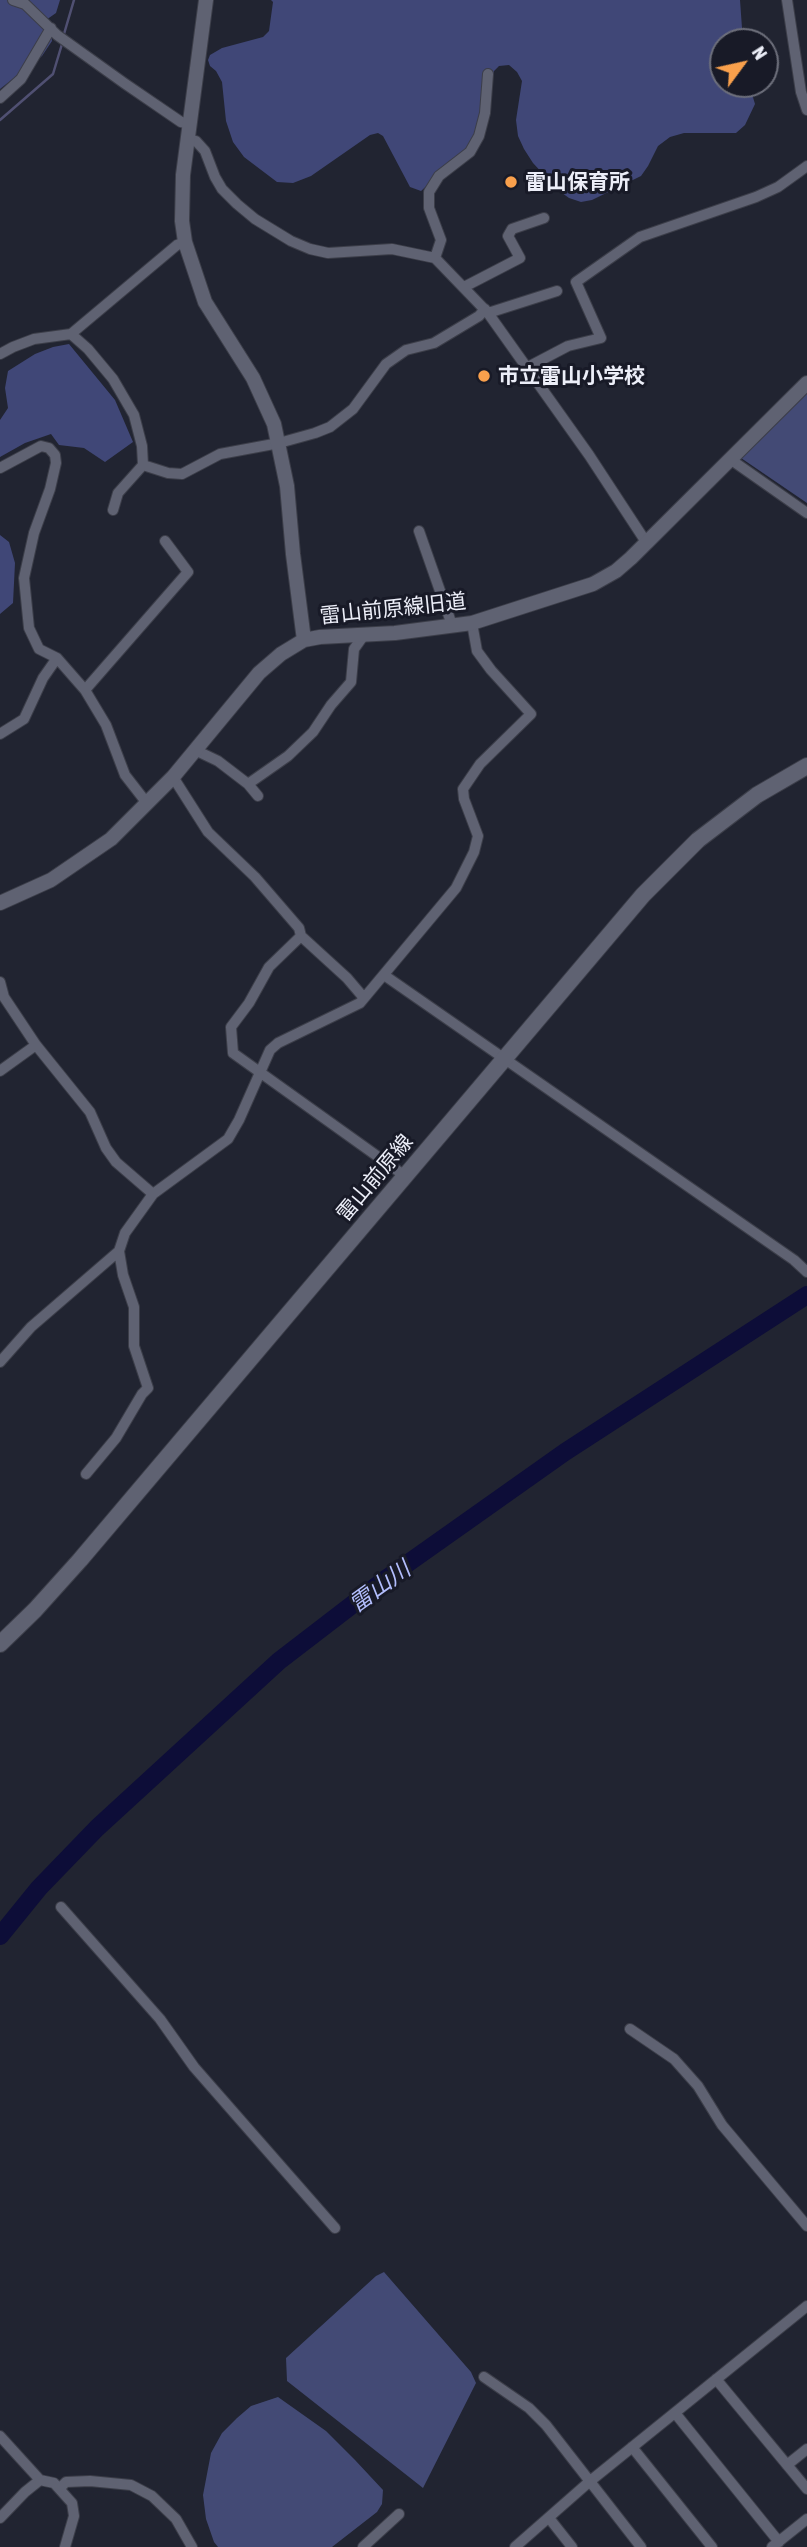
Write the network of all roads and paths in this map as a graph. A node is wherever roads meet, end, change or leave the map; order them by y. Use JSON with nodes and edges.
{"nodes":[{"id":1,"x":13,"y":0,"type":"edge"},
{"id":2,"x":206,"y":0,"type":"edge"},
{"id":3,"x":787,"y":0,"type":"edge"},
{"id":4,"x":54,"y":31,"type":"junction"},
{"id":5,"x":488,"y":74,"type":"dead end"},
{"id":6,"x":0,"y":98,"type":"edge"},
{"id":7,"x":807,"y":110,"type":"edge"},
{"id":8,"x":189,"y":131,"type":"junction"},
{"id":9,"x":807,"y":166,"type":"edge"},
{"id":10,"x":544,"y":218,"type":"dead end"},
{"id":11,"x":185,"y":242,"type":"junction"},
{"id":12,"x":435,"y":258,"type":"junction"},
{"id":13,"x":464,"y":287,"type":"junction"},
{"id":14,"x":557,"y":291,"type":"dead end"},
{"id":15,"x":486,"y":311,"type":"junction"},
{"id":16,"x":71,"y":334,"type":"junction"},
{"id":17,"x":0,"y":354,"type":"edge"},
{"id":18,"x":528,"y":368,"type":"junction"},
{"id":19,"x":807,"y":383,"type":"edge"},
{"id":20,"x":279,"y":443,"type":"junction"},
{"id":21,"x":730,"y":459,"type":"junction"},
{"id":22,"x":143,"y":465,"type":"junction"},
{"id":23,"x":0,"y":468,"type":"edge"},
{"id":24,"x":113,"y":510,"type":"dead end"},
{"id":25,"x":807,"y":513,"type":"edge"},
{"id":26,"x":419,"y":531,"type":"dead end"},
{"id":27,"x":165,"y":541,"type":"dead end"},
{"id":28,"x":646,"y":542,"type":"junction"},
{"id":29,"x":472,"y":623,"type":"junction"},
{"id":30,"x":452,"y":625,"type":"junction"},
{"id":31,"x":364,"y":635,"type":"junction"},
{"id":32,"x":304,"y":640,"type":"junction"},
{"id":33,"x":57,"y":658,"type":"junction"},
{"id":34,"x":85,"y":690,"type":"junction"},
{"id":35,"x":0,"y":734,"type":"edge"},
{"id":36,"x":195,"y":750,"type":"junction"},
{"id":37,"x":807,"y":766,"type":"edge"},
{"id":38,"x":173,"y":777,"type":"junction"},
{"id":39,"x":248,"y":784,"type":"junction"},
{"id":40,"x":258,"y":796,"type":"dead end"},
{"id":41,"x":146,"y":802,"type":"junction"},
{"id":42,"x":0,"y":903,"type":"edge"},
{"id":43,"x":301,"y":936,"type":"junction"},
{"id":44,"x":384,"y":975,"type":"junction"},
{"id":45,"x":0,"y":982,"type":"edge"},
{"id":46,"x":364,"y":998,"type":"junction"},
{"id":47,"x":36,"y":1045,"type":"junction"},
{"id":48,"x":504,"y":1059,"type":"junction"},
{"id":49,"x":0,"y":1071,"type":"edge"},
{"id":50,"x":259,"y":1072,"type":"junction"},
{"id":51,"x":405,"y":1175,"type":"junction"},
{"id":52,"x":153,"y":1194,"type":"junction"},
{"id":53,"x":119,"y":1251,"type":"junction"},
{"id":54,"x":806,"y":1270,"type":"edge"},
{"id":55,"x":0,"y":1363,"type":"edge"},
{"id":56,"x":86,"y":1474,"type":"dead end"},
{"id":57,"x":0,"y":1644,"type":"edge"},
{"id":58,"x":61,"y":1907,"type":"dead end"},
{"id":59,"x":630,"y":2029,"type":"dead end"},
{"id":60,"x":807,"y":2226,"type":"edge"},
{"id":61,"x":335,"y":2228,"type":"dead end"},
{"id":62,"x":807,"y":2306,"type":"edge"},
{"id":63,"x":484,"y":2377,"type":"dead end"},
{"id":64,"x":716,"y":2379,"type":"junction"},
{"id":65,"x":675,"y":2413,"type":"junction"},
{"id":66,"x":0,"y":2436,"type":"edge"},
{"id":67,"x":632,"y":2447,"type":"junction"},
{"id":68,"x":807,"y":2449,"type":"edge"},
{"id":69,"x":787,"y":2465,"type":"junction"},
{"id":70,"x":40,"y":2480,"type":"junction"},
{"id":71,"x":589,"y":2482,"type":"junction"},
{"id":72,"x":60,"y":2488,"type":"junction"},
{"id":73,"x":807,"y":2489,"type":"edge"},
{"id":74,"x":399,"y":2514,"type":"dead end"},
{"id":75,"x":0,"y":2518,"type":"edge"},
{"id":76,"x":549,"y":2518,"type":"junction"},
{"id":77,"x":807,"y":2519,"type":"edge"},
{"id":78,"x":776,"y":2544,"type":"edge"},
{"id":79,"x":65,"y":2547,"type":"edge"},
{"id":80,"x":192,"y":2547,"type":"edge"},
{"id":81,"x":363,"y":2547,"type":"edge"},
{"id":82,"x":515,"y":2547,"type":"edge"},
{"id":83,"x":572,"y":2547,"type":"edge"},
{"id":84,"x":641,"y":2547,"type":"edge"},
{"id":85,"x":712,"y":2547,"type":"edge"}],
"edges":[{"from":1,"to":4,"type":"street"},
{"from":2,"to":8,"type":"street"},
{"from":3,"to":7,"type":"street"},
{"from":4,"to":6,"type":"street"},
{"from":4,"to":8,"type":"street"},
{"from":5,"to":12,"type":"street"},
{"from":8,"to":11,"type":"street"},
{"from":8,"to":12,"type":"street"},
{"from":9,"to":18,"type":"street"},
{"from":10,"to":13,"type":"street"},
{"from":11,"to":16,"type":"street"},
{"from":11,"to":20,"type":"street"},
{"from":12,"to":13,"type":"street"},
{"from":13,"to":15,"type":"street"},
{"from":14,"to":15,"type":"street"},
{"from":15,"to":18,"type":"street"},
{"from":15,"to":20,"type":"street"},
{"from":16,"to":17,"type":"street"},
{"from":16,"to":22,"type":"street"},
{"from":18,"to":28,"type":"street"},
{"from":19,"to":21,"type":"street","name":"雷山前原線旧道"},
{"from":20,"to":22,"type":"street"},
{"from":20,"to":32,"type":"street"},
{"from":21,"to":25,"type":"street"},
{"from":21,"to":28,"type":"street","name":"雷山前原線旧道"},
{"from":22,"to":24,"type":"street"},
{"from":23,"to":33,"type":"street"},
{"from":26,"to":30,"type":"street"},
{"from":27,"to":34,"type":"street"},
{"from":28,"to":29,"type":"street","name":"雷山前原線旧道"},
{"from":29,"to":30,"type":"street","name":"雷山前原線旧道"},
{"from":29,"to":44,"type":"street"},
{"from":30,"to":31,"type":"street","name":"雷山前原線旧道"},
{"from":31,"to":32,"type":"street","name":"雷山前原線旧道"},
{"from":31,"to":39,"type":"street"},
{"from":32,"to":36,"type":"street","name":"雷山前原線旧道"},
{"from":33,"to":34,"type":"street"},
{"from":33,"to":35,"type":"street"},
{"from":34,"to":41,"type":"street"},
{"from":36,"to":38,"type":"street","name":"雷山前原線旧道"},
{"from":36,"to":39,"type":"street"},
{"from":37,"to":48,"type":"main road","name":"雷山前原線"},
{"from":38,"to":41,"type":"street","name":"雷山前原線旧道"},
{"from":38,"to":43,"type":"street"},
{"from":39,"to":40,"type":"street"},
{"from":41,"to":42,"type":"street","name":"雷山前原線旧道"},
{"from":43,"to":46,"type":"street"},
{"from":43,"to":50,"type":"street"},
{"from":44,"to":46,"type":"street"},
{"from":44,"to":48,"type":"street"},
{"from":45,"to":47,"type":"street"},
{"from":46,"to":50,"type":"street"},
{"from":47,"to":49,"type":"street"},
{"from":47,"to":52,"type":"street"},
{"from":48,"to":51,"type":"main road","name":"雷山前原線"},
{"from":48,"to":54,"type":"street"},
{"from":50,"to":51,"type":"street"},
{"from":50,"to":52,"type":"street"},
{"from":51,"to":57,"type":"main road","name":"雷山前原線"},
{"from":52,"to":53,"type":"street"},
{"from":53,"to":55,"type":"street"},
{"from":53,"to":56,"type":"street"},
{"from":58,"to":61,"type":"street"},
{"from":59,"to":60,"type":"street"},
{"from":62,"to":64,"type":"street"},
{"from":63,"to":71,"type":"street"},
{"from":64,"to":65,"type":"street"},
{"from":64,"to":69,"type":"street"},
{"from":65,"to":67,"type":"street"},
{"from":65,"to":78,"type":"street"},
{"from":66,"to":70,"type":"street"},
{"from":67,"to":71,"type":"street"},
{"from":67,"to":85,"type":"street"},
{"from":68,"to":69,"type":"street"},
{"from":69,"to":73,"type":"street"},
{"from":70,"to":72,"type":"street"},
{"from":70,"to":75,"type":"street"},
{"from":71,"to":76,"type":"street"},
{"from":71,"to":84,"type":"street"},
{"from":72,"to":79,"type":"street"},
{"from":72,"to":80,"type":"street"},
{"from":74,"to":81,"type":"street"},
{"from":76,"to":82,"type":"street"},
{"from":76,"to":83,"type":"street"},
{"from":77,"to":78,"type":"street"}]}
